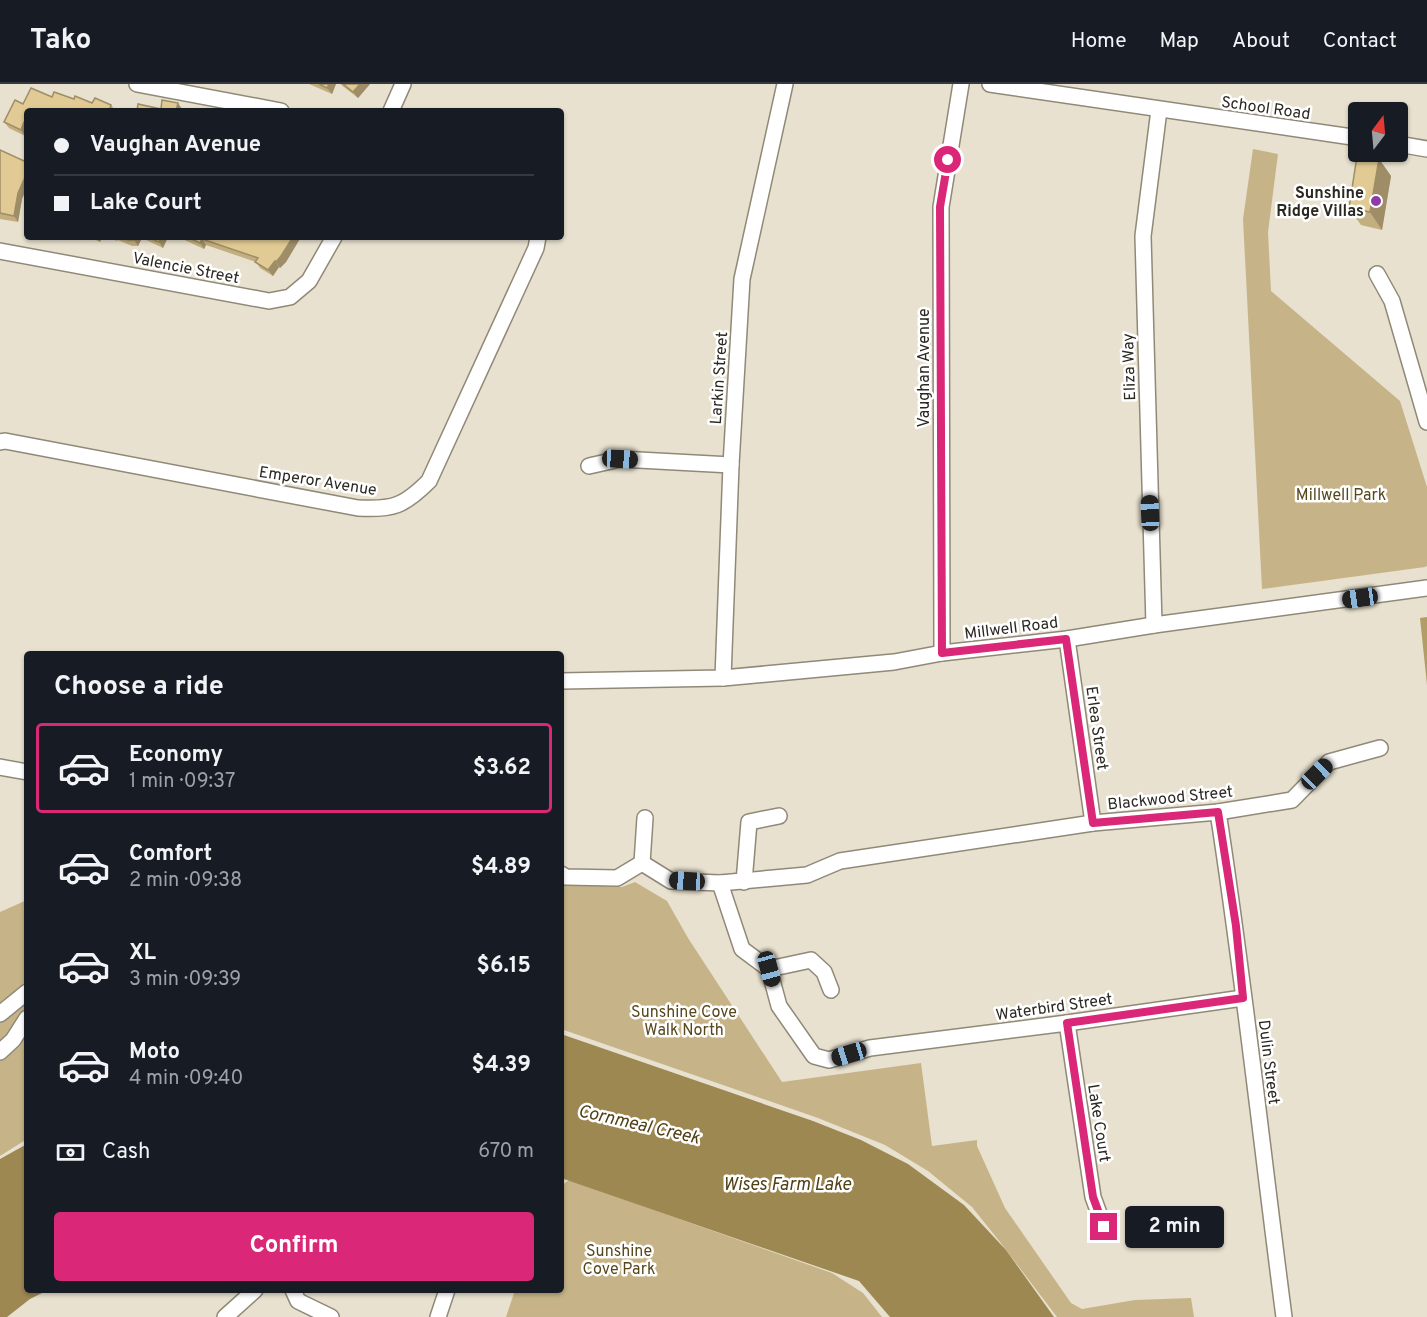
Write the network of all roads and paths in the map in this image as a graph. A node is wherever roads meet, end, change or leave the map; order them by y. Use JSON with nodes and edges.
{"nodes":[{"id":1,"x":137,"y":84,"type":"edge"},
{"id":2,"x":404,"y":84,"type":"edge"},
{"id":3,"x":785,"y":84,"type":"edge"},
{"id":4,"x":961,"y":84,"type":"edge"},
{"id":5,"x":990,"y":84,"type":"edge"},
{"id":6,"x":264,"y":108,"type":"edge"},
{"id":7,"x":392,"y":108,"type":"edge"},
{"id":8,"x":1159,"y":110,"type":"junction"},
{"id":9,"x":1348,"y":136,"type":"edge"},
{"id":10,"x":1408,"y":146,"type":"edge"},
{"id":11,"x":1427,"y":149,"type":"edge"},
{"id":12,"x":332,"y":240,"type":"edge"},
{"id":13,"x":537,"y":240,"type":"edge"},
{"id":14,"x":0,"y":250,"type":"edge"},
{"id":15,"x":1377,"y":274,"type":"dead end"},
{"id":16,"x":1427,"y":423,"type":"edge"},
{"id":17,"x":0,"y":442,"type":"edge"},
{"id":18,"x":731,"y":465,"type":"junction"},
{"id":19,"x":589,"y":466,"type":"dead end"},
{"id":20,"x":1427,"y":588,"type":"edge"},
{"id":21,"x":1154,"y":625,"type":"junction"},
{"id":22,"x":1066,"y":639,"type":"junction"},
{"id":23,"x":942,"y":653,"type":"junction"},
{"id":24,"x":723,"y":678,"type":"junction"},
{"id":25,"x":564,"y":681,"type":"edge"},
{"id":26,"x":1380,"y":748,"type":"dead end"},
{"id":27,"x":0,"y":767,"type":"edge"},
{"id":28,"x":24,"y":771,"type":"edge"},
{"id":29,"x":1218,"y":812,"type":"junction"},
{"id":30,"x":779,"y":816,"type":"dead end"},
{"id":31,"x":645,"y":818,"type":"dead end"},
{"id":32,"x":1093,"y":823,"type":"junction"},
{"id":33,"x":642,"y":863,"type":"junction"},
{"id":34,"x":564,"y":876,"type":"edge"},
{"id":35,"x":744,"y":882,"type":"junction"},
{"id":36,"x":720,"y":883,"type":"junction"},
{"id":37,"x":769,"y":969,"type":"junction"},
{"id":38,"x":831,"y":990,"type":"dead end"},
{"id":39,"x":24,"y":994,"type":"edge"},
{"id":40,"x":1243,"y":998,"type":"junction"},
{"id":41,"x":0,"y":1014,"type":"edge"},
{"id":42,"x":24,"y":1023,"type":"edge"},
{"id":43,"x":1067,"y":1023,"type":"junction"},
{"id":44,"x":0,"y":1052,"type":"edge"},
{"id":45,"x":1104,"y":1227,"type":"dead end"},
{"id":46,"x":252,"y":1293,"type":"edge"},
{"id":47,"x":294,"y":1293,"type":"edge"},
{"id":48,"x":446,"y":1293,"type":"edge"},
{"id":49,"x":225,"y":1317,"type":"edge"},
{"id":50,"x":331,"y":1317,"type":"edge"},
{"id":51,"x":438,"y":1317,"type":"edge"},
{"id":52,"x":1284,"y":1317,"type":"edge"}],
"edges":[{"from":1,"to":6,"type":"street"},
{"from":2,"to":7,"type":"street"},
{"from":3,"to":18,"type":"street","name":"Larkin Street"},
{"from":4,"to":23,"type":"street","name":"Vaughan Avenue"},
{"from":5,"to":8,"type":"street","name":"School Road"},
{"from":8,"to":9,"type":"street","name":"School Road"},
{"from":8,"to":21,"type":"street","name":"Eliza Way"},
{"from":10,"to":11,"type":"street"},
{"from":12,"to":14,"type":"street","name":"Valencie Street"},
{"from":13,"to":17,"type":"street","name":"Emperor Avenue"},
{"from":15,"to":16,"type":"street"},
{"from":18,"to":19,"type":"street"},
{"from":18,"to":24,"type":"street","name":"Larkin Street"},
{"from":20,"to":21,"type":"street","name":"Millwell Road"},
{"from":21,"to":22,"type":"street","name":"Millwell Road"},
{"from":22,"to":23,"type":"street","name":"Millwell Road"},
{"from":22,"to":32,"type":"street","name":"Erlea Street"},
{"from":23,"to":24,"type":"street","name":"Millwell Road"},
{"from":24,"to":25,"type":"street","name":"Millwell Road"},
{"from":26,"to":29,"type":"street","name":"Blackwood Street"},
{"from":27,"to":28,"type":"street"},
{"from":29,"to":32,"type":"street","name":"Blackwood Street"},
{"from":29,"to":40,"type":"street","name":"Dulin Street"},
{"from":30,"to":35,"type":"street"},
{"from":31,"to":33,"type":"street"},
{"from":32,"to":35,"type":"street","name":"Blackwood Street"},
{"from":33,"to":34,"type":"street"},
{"from":33,"to":36,"type":"street","name":"Blackwood Street"},
{"from":35,"to":36,"type":"street","name":"Blackwood Street"},
{"from":36,"to":37,"type":"street"},
{"from":37,"to":38,"type":"street"},
{"from":37,"to":43,"type":"street","name":"Waterbird Street"},
{"from":39,"to":41,"type":"street"},
{"from":40,"to":43,"type":"street","name":"Waterbird Street"},
{"from":40,"to":52,"type":"street","name":"Dulin Street"},
{"from":42,"to":44,"type":"street"},
{"from":43,"to":45,"type":"street","name":"Lake Court"},
{"from":46,"to":49,"type":"street"},
{"from":47,"to":50,"type":"street"},
{"from":48,"to":51,"type":"street"}]}
